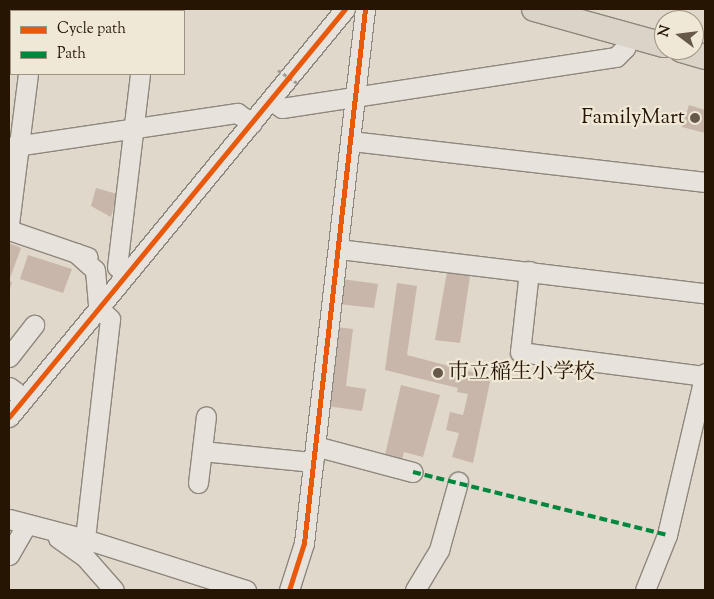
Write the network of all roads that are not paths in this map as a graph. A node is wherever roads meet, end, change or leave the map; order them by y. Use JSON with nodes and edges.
{"nodes":[{"id":1,"x":345,"y":9,"type":"edge"},
{"id":2,"x":365,"y":9,"type":"edge"},
{"id":3,"x":534,"y":9,"type":"edge"},
{"id":4,"x":630,"y":36,"type":"junction"},
{"id":5,"x":654,"y":42,"type":"edge"},
{"id":6,"x":28,"y":75,"type":"edge"},
{"id":7,"x":140,"y":75,"type":"edge"},
{"id":8,"x":354,"y":95,"type":"junction"},
{"id":9,"x":270,"y":101,"type":"junction"},
{"id":10,"x":252,"y":124,"type":"junction"},
{"id":11,"x":132,"y":129,"type":"junction"},
{"id":12,"x":350,"y":141,"type":"junction"},
{"id":13,"x":14,"y":147,"type":"edge"},
{"id":14,"x":705,"y":182,"type":"edge"},
{"id":15,"x":9,"y":224,"type":"edge"},
{"id":16,"x":9,"y":230,"type":"edge"},
{"id":17,"x":339,"y":249,"type":"junction"},
{"id":18,"x":76,"y":253,"type":"junction"},
{"id":19,"x":124,"y":269,"type":"junction"},
{"id":20,"x":529,"y":271,"type":"junction"},
{"id":21,"x":705,"y":293,"type":"edge"},
{"id":22,"x":98,"y":307,"type":"junction"},
{"id":23,"x":34,"y":325,"type":"dead end"},
{"id":24,"x":9,"y":357,"type":"edge"},
{"id":25,"x":705,"y":375,"type":"edge"},
{"id":26,"x":9,"y":387,"type":"edge"},
{"id":27,"x":24,"y":398,"type":"junction"},
{"id":28,"x":702,"y":410,"type":"edge"},
{"id":29,"x":206,"y":416,"type":"dead end"},
{"id":30,"x":9,"y":417,"type":"edge"},
{"id":31,"x":202,"y":451,"type":"junction"},
{"id":32,"x":314,"y":454,"type":"junction"},
{"id":33,"x":413,"y":472,"type":"dead end"},
{"id":34,"x":458,"y":482,"type":"dead end"},
{"id":35,"x":198,"y":483,"type":"dead end"},
{"id":36,"x":25,"y":524,"type":"edge"},
{"id":37,"x":85,"y":539,"type":"junction"},
{"id":38,"x":9,"y":555,"type":"edge"},
{"id":39,"x":114,"y":590,"type":"edge"},
{"id":40,"x":246,"y":590,"type":"edge"},
{"id":41,"x":289,"y":590,"type":"edge"},
{"id":42,"x":415,"y":590,"type":"edge"},
{"id":43,"x":645,"y":590,"type":"edge"}],
"edges":[{"from":1,"to":9,"type":"street"},
{"from":2,"to":8,"type":"street"},
{"from":3,"to":4,"type":"main road"},
{"from":4,"to":5,"type":"main road"},
{"from":4,"to":8,"type":"street"},
{"from":6,"to":13,"type":"street"},
{"from":7,"to":11,"type":"street"},
{"from":8,"to":9,"type":"street"},
{"from":8,"to":12,"type":"street"},
{"from":9,"to":10,"type":"street"},
{"from":10,"to":11,"type":"street"},
{"from":10,"to":19,"type":"street"},
{"from":11,"to":13,"type":"street"},
{"from":11,"to":19,"type":"street"},
{"from":12,"to":14,"type":"street"},
{"from":12,"to":17,"type":"street"},
{"from":13,"to":15,"type":"street"},
{"from":16,"to":18,"type":"street"},
{"from":17,"to":20,"type":"street"},
{"from":17,"to":32,"type":"street"},
{"from":18,"to":19,"type":"street"},
{"from":18,"to":22,"type":"street"},
{"from":19,"to":22,"type":"street"},
{"from":20,"to":21,"type":"street"},
{"from":20,"to":25,"type":"street"},
{"from":22,"to":27,"type":"street"},
{"from":22,"to":37,"type":"street"},
{"from":23,"to":24,"type":"street"},
{"from":25,"to":28,"type":"street"},
{"from":26,"to":27,"type":"street"},
{"from":27,"to":30,"type":"street"},
{"from":28,"to":43,"type":"street"},
{"from":29,"to":31,"type":"street"},
{"from":31,"to":32,"type":"street"},
{"from":31,"to":35,"type":"street"},
{"from":32,"to":33,"type":"street"},
{"from":32,"to":41,"type":"street"},
{"from":34,"to":42,"type":"street"},
{"from":36,"to":37,"type":"street"},
{"from":36,"to":38,"type":"street"},
{"from":36,"to":39,"type":"street"},
{"from":37,"to":40,"type":"street"}]}
